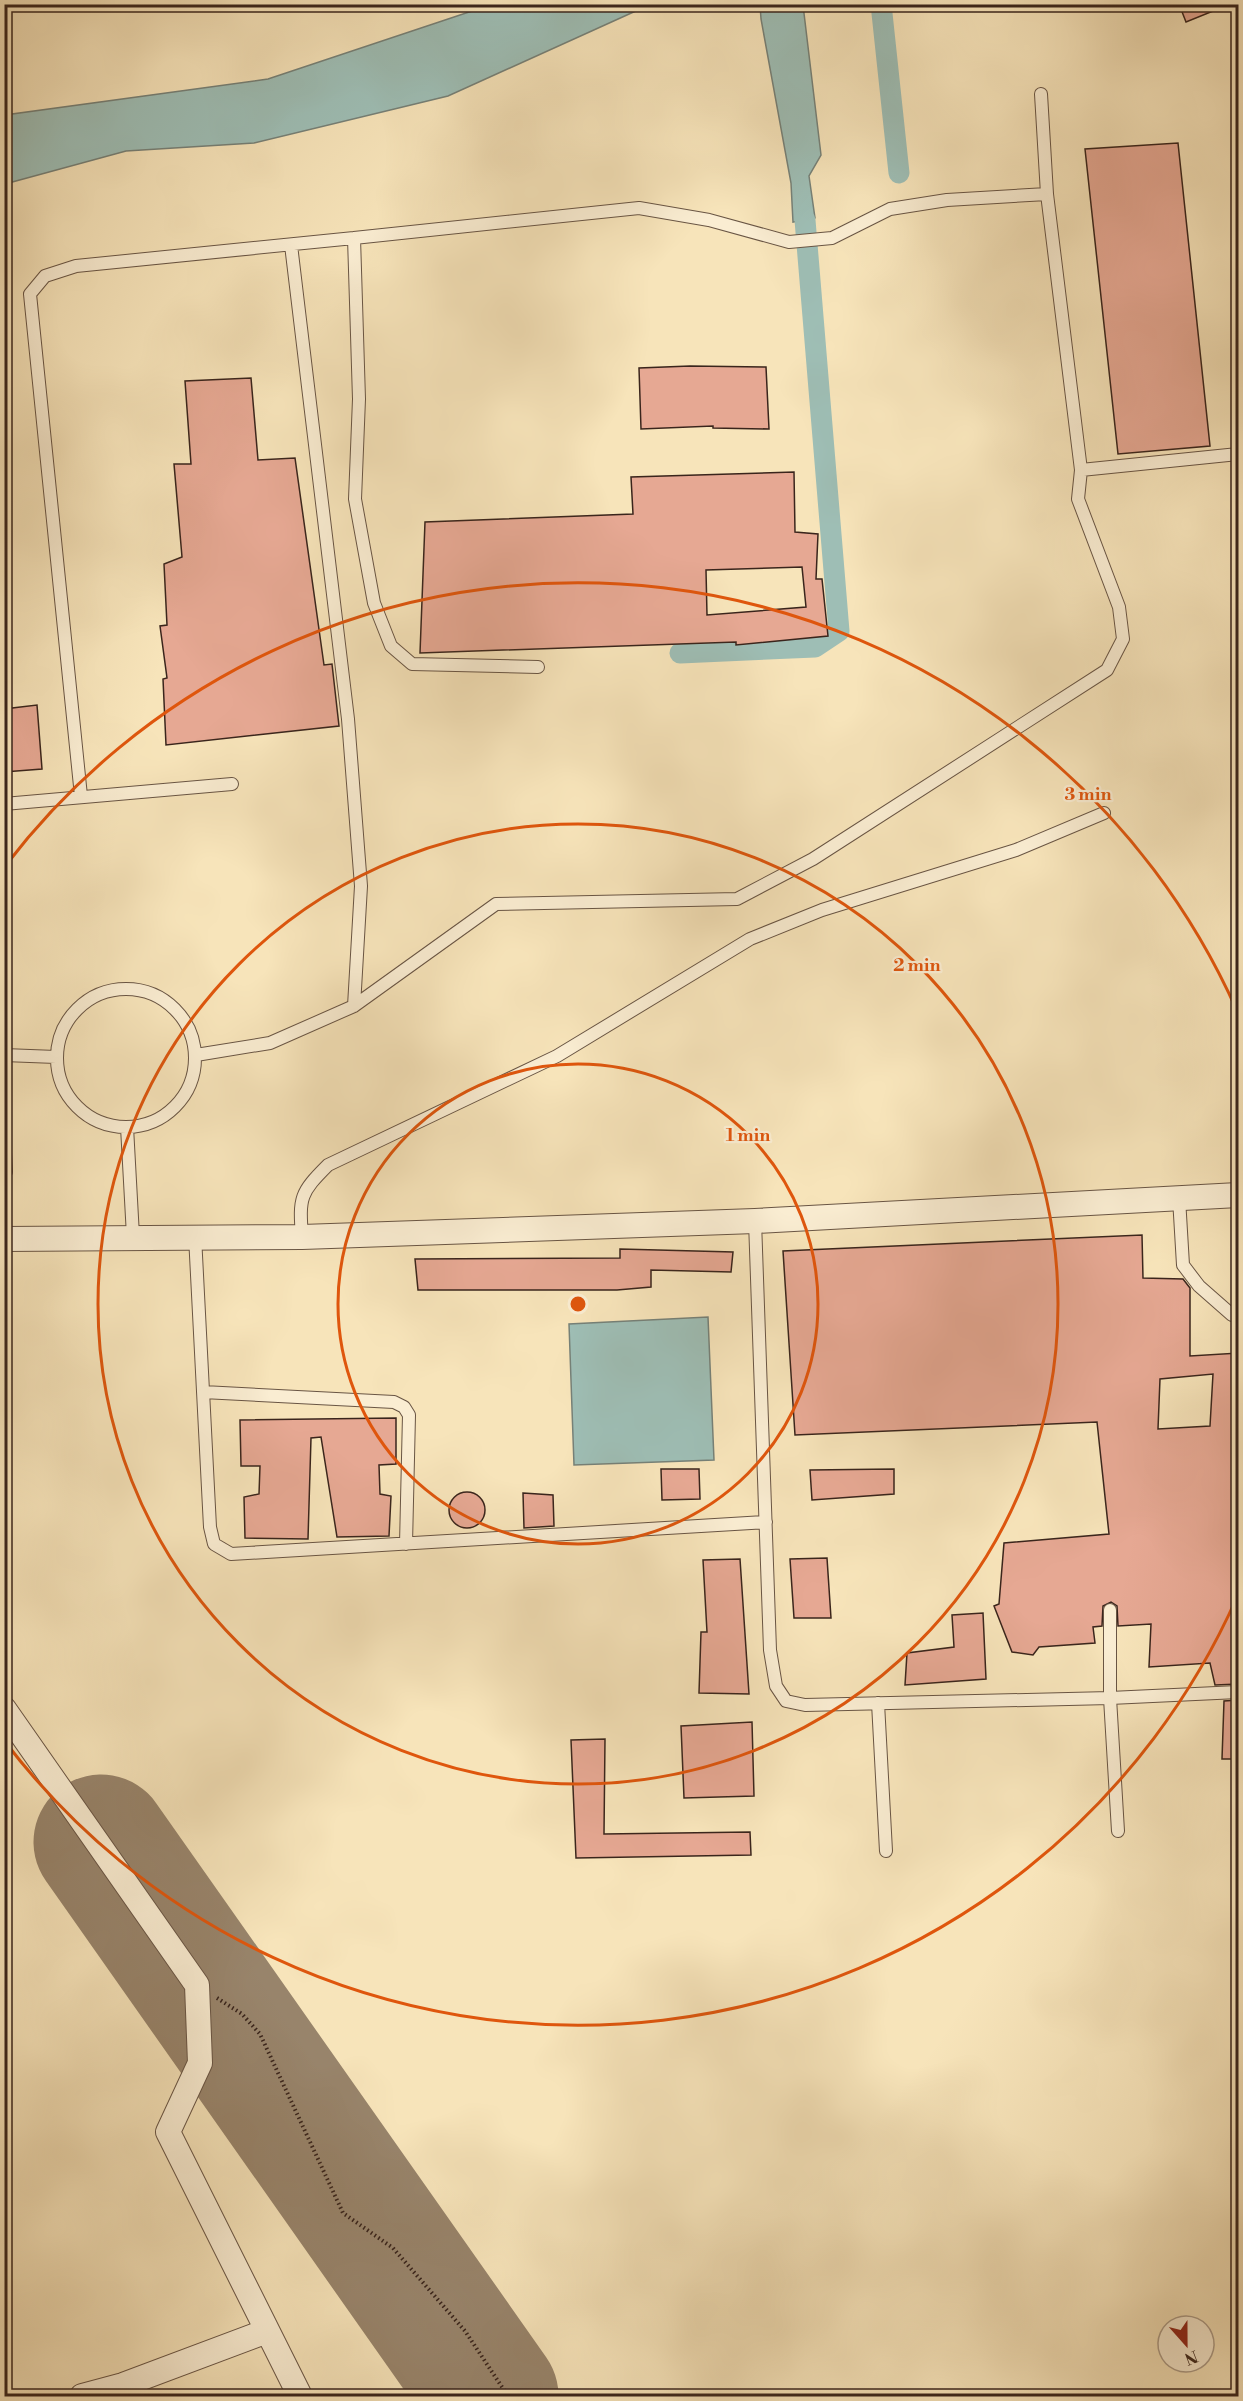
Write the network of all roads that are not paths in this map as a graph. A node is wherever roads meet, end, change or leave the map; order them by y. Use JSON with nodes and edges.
{"nodes":[{"id":1,"x":1041,"y":94,"type":"dead end"},
{"id":2,"x":1047,"y":194,"type":"junction"},
{"id":3,"x":354,"y":238,"type":"junction"},
{"id":4,"x":291,"y":245,"type":"junction"},
{"id":5,"x":1239,"y":454,"type":"edge"},
{"id":6,"x":1081,"y":470,"type":"junction"},
{"id":7,"x":538,"y":667,"type":"dead end"},
{"id":8,"x":232,"y":784,"type":"dead end"},
{"id":9,"x":81,"y":796,"type":"junction"},
{"id":10,"x":4,"y":804,"type":"edge"},
{"id":11,"x":1104,"y":813,"type":"dead end"},
{"id":12,"x":354,"y":1006,"type":"junction"},
{"id":13,"x":4,"y":1055,"type":"edge"},
{"id":14,"x":196,"y":1055,"type":"junction"},
{"id":15,"x":56,"y":1057,"type":"junction"},
{"id":16,"x":127,"y":1127,"type":"junction"},
{"id":17,"x":4,"y":1134,"type":"edge"},
{"id":18,"x":6,"y":1172,"type":"edge"},
{"id":19,"x":1239,"y":1195,"type":"edge"},
{"id":20,"x":1179,"y":1198,"type":"junction"},
{"id":21,"x":755,"y":1221,"type":"junction"},
{"id":22,"x":133,"y":1236,"type":"junction"},
{"id":23,"x":195,"y":1236,"type":"junction"},
{"id":24,"x":302,"y":1237,"type":"junction"},
{"id":25,"x":4,"y":1239,"type":"edge"},
{"id":26,"x":1239,"y":1315,"type":"edge"},
{"id":27,"x":203,"y":1392,"type":"junction"},
{"id":28,"x":765,"y":1522,"type":"junction"},
{"id":29,"x":406,"y":1544,"type":"junction"},
{"id":30,"x":1110,"y":1610,"type":"dead end"},
{"id":31,"x":1239,"y":1692,"type":"edge"},
{"id":32,"x":1110,"y":1698,"type":"junction"},
{"id":33,"x":878,"y":1703,"type":"junction"},
{"id":34,"x":4,"y":1709,"type":"edge"},
{"id":35,"x":1118,"y":1831,"type":"dead end"},
{"id":36,"x":886,"y":1851,"type":"dead end"},
{"id":37,"x":267,"y":2331,"type":"junction"},
{"id":38,"x":82,"y":2397,"type":"edge"},
{"id":39,"x":300,"y":2397,"type":"edge"}],
"edges":[{"from":1,"to":2,"type":"lane"},
{"from":2,"to":3,"type":"lane"},
{"from":2,"to":6,"type":"lane"},
{"from":3,"to":4,"type":"lane"},
{"from":3,"to":7,"type":"lane"},
{"from":4,"to":9,"type":"lane"},
{"from":4,"to":12,"type":"lane"},
{"from":5,"to":6,"type":"lane"},
{"from":6,"to":12,"type":"lane"},
{"from":8,"to":9,"type":"lane"},
{"from":9,"to":10,"type":"lane"},
{"from":11,"to":24,"type":"lane"},
{"from":12,"to":14,"type":"lane"},
{"from":13,"to":15,"type":"lane"},
{"from":14,"to":15,"type":"lane"},
{"from":14,"to":16,"type":"lane"},
{"from":15,"to":16,"type":"lane"},
{"from":16,"to":22,"type":"lane"},
{"from":17,"to":18,"type":"lane"},
{"from":19,"to":20,"type":"street"},
{"from":20,"to":21,"type":"street"},
{"from":20,"to":26,"type":"lane"},
{"from":21,"to":24,"type":"street"},
{"from":21,"to":28,"type":"lane"},
{"from":22,"to":23,"type":"street"},
{"from":22,"to":25,"type":"street"},
{"from":23,"to":24,"type":"street"},
{"from":23,"to":27,"type":"lane"},
{"from":27,"to":29,"type":"lane"},
{"from":27,"to":29,"type":"lane"},
{"from":28,"to":29,"type":"lane"},
{"from":28,"to":33,"type":"lane"},
{"from":30,"to":32,"type":"lane"},
{"from":31,"to":32,"type":"lane"},
{"from":32,"to":33,"type":"lane"},
{"from":32,"to":35,"type":"lane"},
{"from":33,"to":36,"type":"lane"},
{"from":34,"to":37,"type":"street"},
{"from":37,"to":38,"type":"street"},
{"from":37,"to":39,"type":"street"}]}
